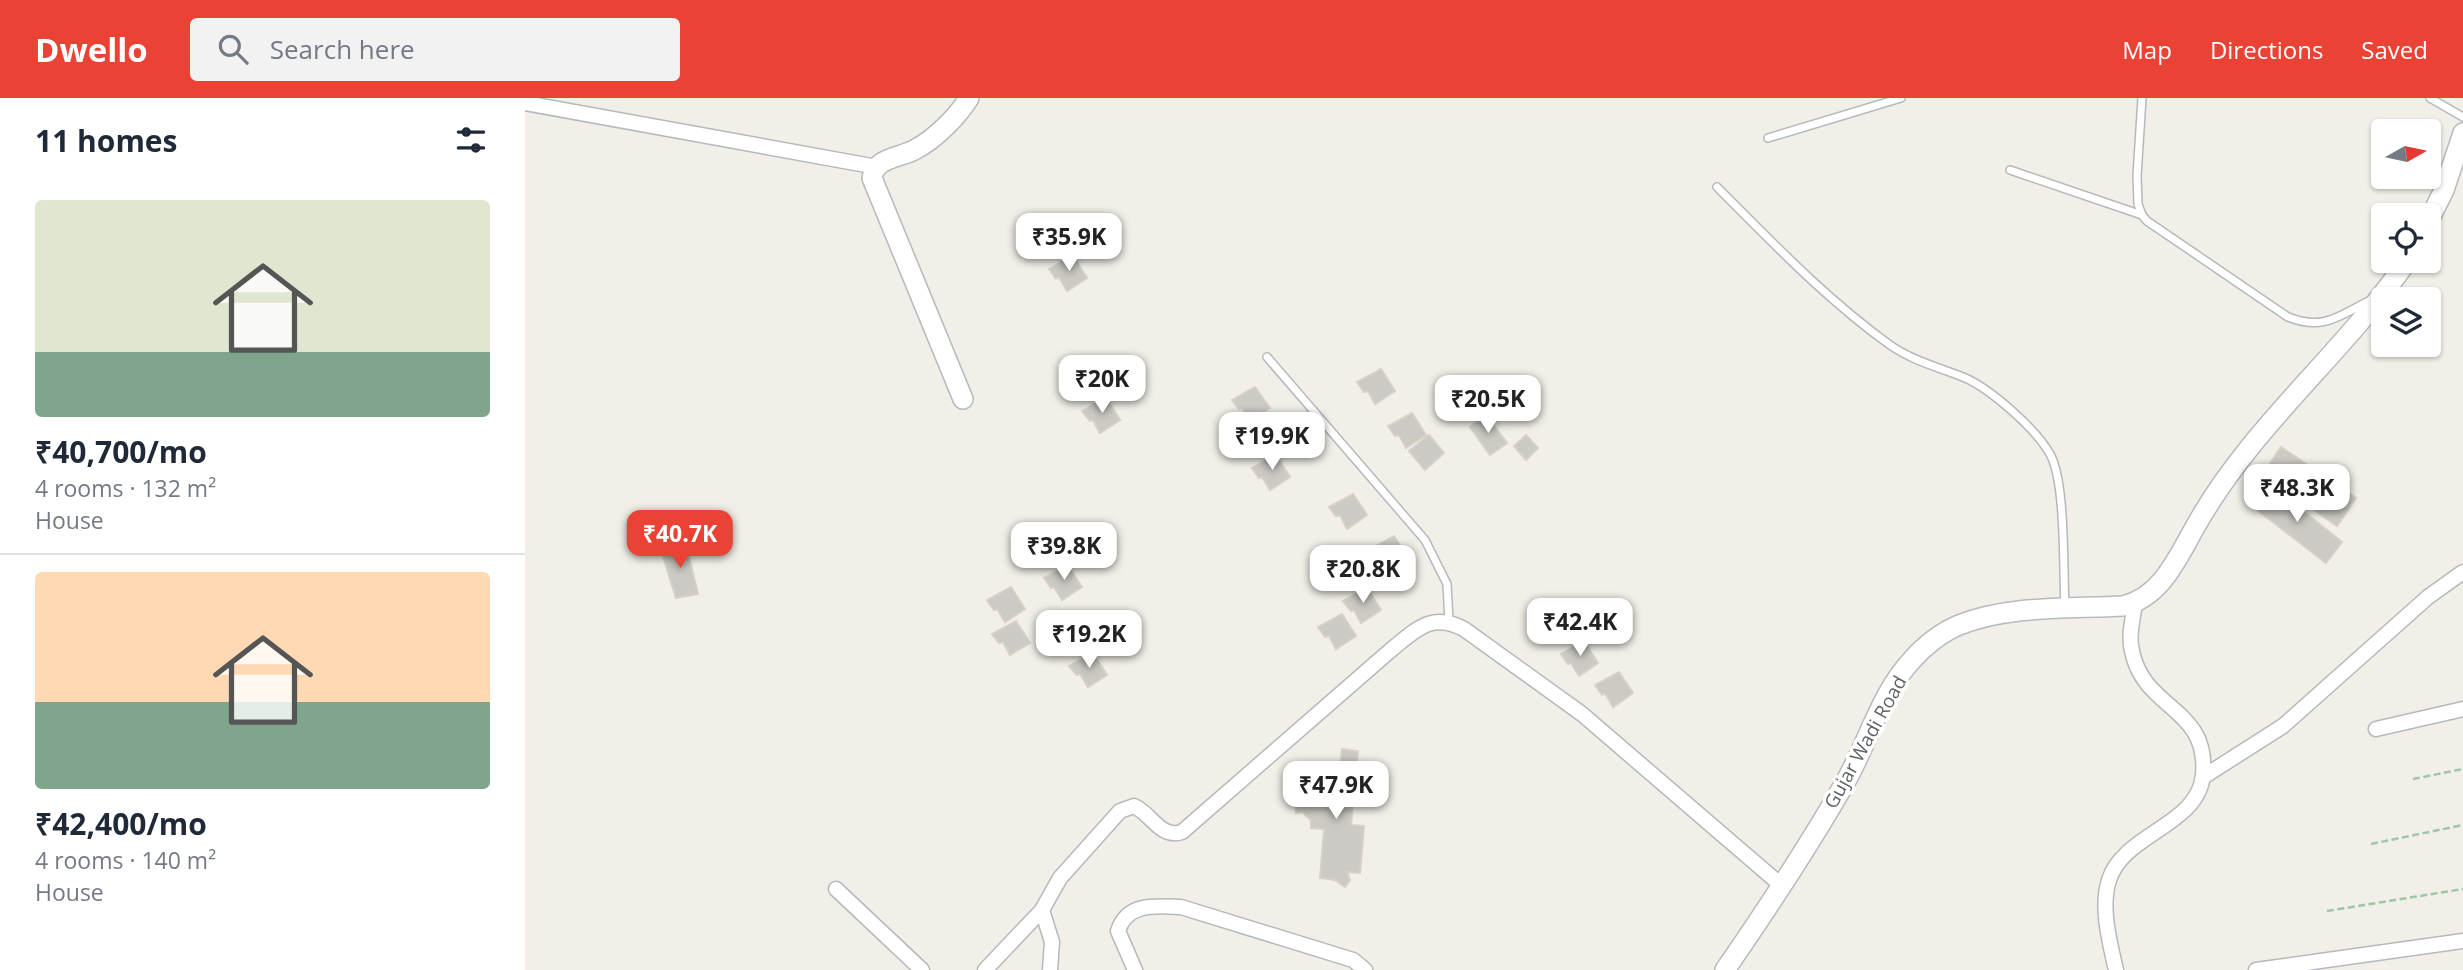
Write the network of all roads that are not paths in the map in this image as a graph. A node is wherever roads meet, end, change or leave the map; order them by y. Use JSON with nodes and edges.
{"nodes":[{"id":1,"x":969,"y":98,"type":"edge"},
{"id":2,"x":1901,"y":98,"type":"edge"},
{"id":3,"x":2142,"y":98,"type":"edge"},
{"id":4,"x":2430,"y":98,"type":"edge"},
{"id":5,"x":525,"y":103,"type":"edge"},
{"id":6,"x":2463,"y":117,"type":"edge"},
{"id":7,"x":2463,"y":133,"type":"edge"},
{"id":8,"x":1768,"y":138,"type":"dead end"},
{"id":9,"x":877,"y":167,"type":"junction"},
{"id":10,"x":2010,"y":170,"type":"dead end"},
{"id":11,"x":1717,"y":187,"type":"dead end"},
{"id":12,"x":2438,"y":203,"type":"edge"},
{"id":13,"x":2142,"y":215,"type":"junction"},
{"id":14,"x":2371,"y":300,"type":"edge"},
{"id":15,"x":2371,"y":308,"type":"edge"},
{"id":16,"x":1267,"y":357,"type":"dead end"},
{"id":17,"x":963,"y":399,"type":"dead end"},
{"id":18,"x":2463,"y":572,"type":"edge"},
{"id":19,"x":2135,"y":603,"type":"junction"},
{"id":20,"x":2065,"y":609,"type":"junction"},
{"id":21,"x":1449,"y":621,"type":"junction"},
{"id":22,"x":2463,"y":709,"type":"edge"},
{"id":23,"x":2376,"y":729,"type":"dead end"},
{"id":24,"x":2203,"y":777,"type":"junction"},
{"id":25,"x":1782,"y":886,"type":"junction"},
{"id":26,"x":836,"y":889,"type":"dead end"},
{"id":27,"x":1042,"y":910,"type":"junction"},
{"id":28,"x":2463,"y":941,"type":"edge"},
{"id":29,"x":922,"y":970,"type":"edge"},
{"id":30,"x":985,"y":970,"type":"edge"},
{"id":31,"x":1050,"y":970,"type":"edge"},
{"id":32,"x":1135,"y":970,"type":"edge"},
{"id":33,"x":1365,"y":970,"type":"edge"},
{"id":34,"x":1725,"y":970,"type":"edge"},
{"id":35,"x":2116,"y":970,"type":"edge"},
{"id":36,"x":2256,"y":970,"type":"edge"}],
"edges":[{"from":1,"to":9,"type":"street"},
{"from":2,"to":8,"type":"lane"},
{"from":3,"to":13,"type":"lane"},
{"from":4,"to":6,"type":"lane"},
{"from":5,"to":9,"type":"street"},
{"from":7,"to":12,"type":"street"},
{"from":9,"to":17,"type":"street"},
{"from":10,"to":13,"type":"lane"},
{"from":11,"to":20,"type":"lane"},
{"from":13,"to":14,"type":"lane"},
{"from":15,"to":19,"type":"street"},
{"from":16,"to":21,"type":"lane"},
{"from":18,"to":24,"type":"street"},
{"from":19,"to":20,"type":"street","name":"Gujar Wadi Road"},
{"from":19,"to":24,"type":"street"},
{"from":20,"to":25,"type":"street","name":"Gujar Wadi Road"},
{"from":21,"to":25,"type":"street"},
{"from":21,"to":27,"type":"street"},
{"from":22,"to":23,"type":"street"},
{"from":24,"to":35,"type":"street"},
{"from":25,"to":34,"type":"street","name":"Gujar Wadi Road"},
{"from":26,"to":29,"type":"street"},
{"from":27,"to":30,"type":"street"},
{"from":27,"to":31,"type":"street"},
{"from":28,"to":36,"type":"street"},
{"from":32,"to":33,"type":"street"}]}
